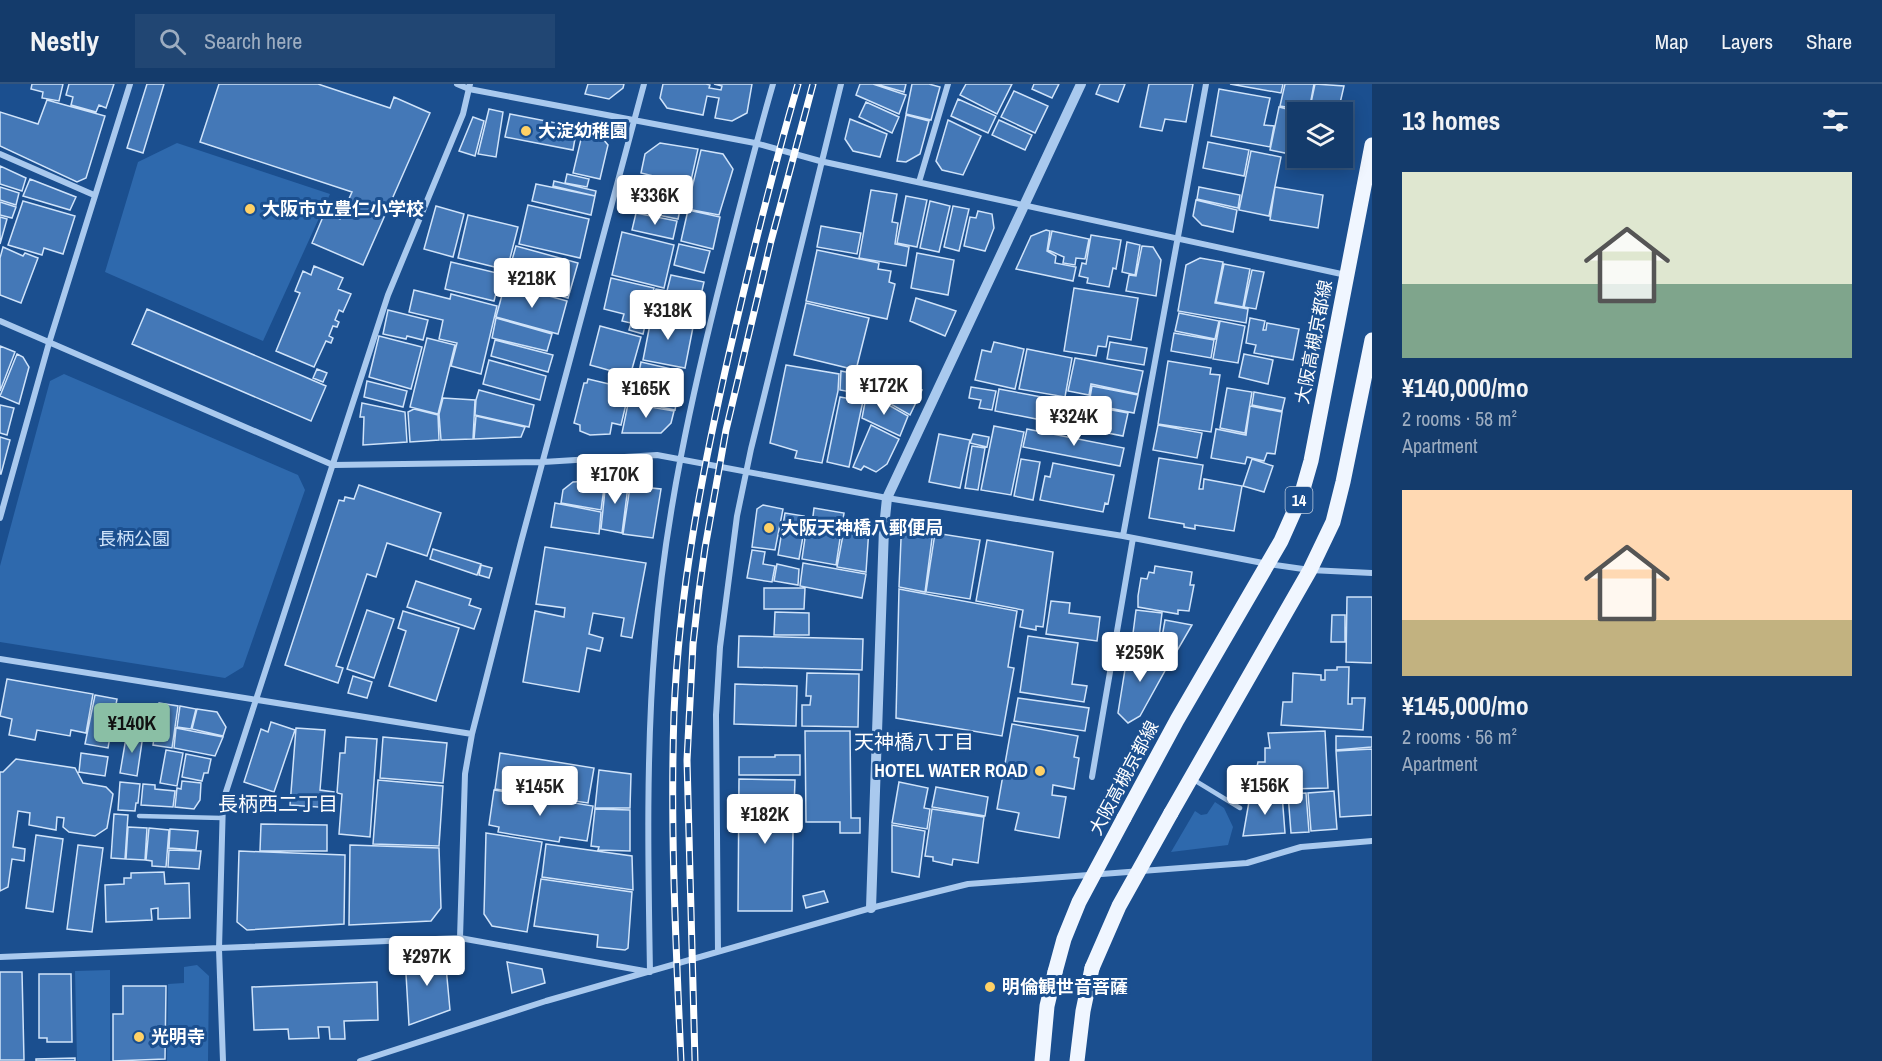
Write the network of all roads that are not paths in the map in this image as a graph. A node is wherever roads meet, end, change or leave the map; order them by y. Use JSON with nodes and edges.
{"nodes":[{"id":1,"x":130,"y":84,"type":"edge"},
{"id":2,"x":457,"y":84,"type":"edge"},
{"id":3,"x":644,"y":84,"type":"edge"},
{"id":4,"x":773,"y":84,"type":"edge"},
{"id":5,"x":841,"y":84,"type":"edge"},
{"id":6,"x":948,"y":84,"type":"edge"},
{"id":7,"x":1082,"y":84,"type":"edge"},
{"id":8,"x":1206,"y":84,"type":"edge"},
{"id":9,"x":470,"y":86,"type":"edge"},
{"id":10,"x":635,"y":121,"type":"junction"},
{"id":11,"x":755,"y":143,"type":"junction"},
{"id":12,"x":1372,"y":145,"type":"edge"},
{"id":13,"x":0,"y":154,"type":"edge"},
{"id":14,"x":820,"y":161,"type":"junction"},
{"id":15,"x":919,"y":182,"type":"junction"},
{"id":16,"x":94,"y":195,"type":"junction"},
{"id":17,"x":1025,"y":206,"type":"junction"},
{"id":18,"x":1178,"y":238,"type":"junction"},
{"id":19,"x":1346,"y":275,"type":"junction"},
{"id":20,"x":0,"y":321,"type":"edge"},
{"id":21,"x":1372,"y":340,"type":"edge"},
{"id":22,"x":49,"y":343,"type":"junction"},
{"id":23,"x":680,"y":458,"type":"junction"},
{"id":24,"x":543,"y":462,"type":"junction"},
{"id":25,"x":333,"y":465,"type":"junction"},
{"id":26,"x":745,"y":472,"type":"junction"},
{"id":27,"x":887,"y":498,"type":"junction"},
{"id":28,"x":0,"y":519,"type":"edge"},
{"id":29,"x":1123,"y":536,"type":"junction"},
{"id":30,"x":1133,"y":538,"type":"junction"},
{"id":31,"x":1268,"y":564,"type":"junction"},
{"id":32,"x":1311,"y":570,"type":"junction"},
{"id":33,"x":1372,"y":573,"type":"edge"},
{"id":34,"x":0,"y":659,"type":"edge"},
{"id":35,"x":255,"y":701,"type":"junction"},
{"id":36,"x":472,"y":734,"type":"junction"},
{"id":37,"x":1092,"y":777,"type":"dead end"},
{"id":38,"x":1192,"y":778,"type":"junction"},
{"id":39,"x":1240,"y":808,"type":"dead end"},
{"id":40,"x":139,"y":816,"type":"dead end"},
{"id":41,"x":222,"y":818,"type":"junction"},
{"id":42,"x":1372,"y":841,"type":"edge"},
{"id":43,"x":871,"y":908,"type":"junction"},
{"id":44,"x":460,"y":938,"type":"junction"},
{"id":45,"x":219,"y":949,"type":"junction"},
{"id":46,"x":718,"y":951,"type":"junction"},
{"id":47,"x":0,"y":957,"type":"edge"},
{"id":48,"x":650,"y":972,"type":"junction"},
{"id":49,"x":1042,"y":1055,"type":"edge"},
{"id":50,"x":224,"y":1061,"type":"edge"},
{"id":51,"x":360,"y":1061,"type":"edge"},
{"id":52,"x":1077,"y":1061,"type":"edge"}],
"edges":[{"from":1,"to":16,"type":"street"},
{"from":2,"to":9,"type":"street"},
{"from":3,"to":10,"type":"street"},
{"from":4,"to":11,"type":"street"},
{"from":5,"to":14,"type":"street"},
{"from":6,"to":15,"type":"street"},
{"from":7,"to":17,"type":"street"},
{"from":8,"to":18,"type":"street"},
{"from":9,"to":10,"type":"street"},
{"from":9,"to":25,"type":"street"},
{"from":10,"to":11,"type":"street"},
{"from":10,"to":24,"type":"street"},
{"from":11,"to":14,"type":"street"},
{"from":11,"to":23,"type":"street"},
{"from":12,"to":19,"type":"main road","name":"大阪高槻京都線","number":"14"},
{"from":13,"to":16,"type":"street"},
{"from":14,"to":15,"type":"street"},
{"from":14,"to":26,"type":"street"},
{"from":15,"to":17,"type":"street"},
{"from":16,"to":22,"type":"street"},
{"from":17,"to":18,"type":"street"},
{"from":17,"to":27,"type":"street"},
{"from":18,"to":19,"type":"street"},
{"from":18,"to":29,"type":"street"},
{"from":19,"to":31,"type":"main road","name":"大阪高槻京都線","number":"14"},
{"from":20,"to":22,"type":"street"},
{"from":21,"to":32,"type":"main road","number":"14"},
{"from":22,"to":25,"type":"street"},
{"from":22,"to":28,"type":"street"},
{"from":23,"to":24,"type":"street"},
{"from":23,"to":26,"type":"street"},
{"from":23,"to":48,"type":"street"},
{"from":24,"to":25,"type":"street"},
{"from":24,"to":36,"type":"street"},
{"from":25,"to":35,"type":"street"},
{"from":26,"to":27,"type":"street"},
{"from":26,"to":46,"type":"street"},
{"from":27,"to":29,"type":"street"},
{"from":27,"to":43,"type":"street"},
{"from":29,"to":30,"type":"street"},
{"from":30,"to":31,"type":"street"},
{"from":30,"to":37,"type":"street"},
{"from":31,"to":32,"type":"street"},
{"from":31,"to":49,"type":"main road","name":"大阪高槻京都線","number":"14","bridge":true},
{"from":32,"to":33,"type":"street"},
{"from":32,"to":38,"type":"main road","number":"14"},
{"from":34,"to":35,"type":"street"},
{"from":35,"to":36,"type":"street"},
{"from":35,"to":41,"type":"street"},
{"from":36,"to":44,"type":"street"},
{"from":38,"to":39,"type":"lane"},
{"from":38,"to":52,"type":"main road","number":"14","bridge":true},
{"from":40,"to":41,"type":"lane"},
{"from":41,"to":45,"type":"street"},
{"from":42,"to":43,"type":"street"},
{"from":43,"to":46,"type":"street"},
{"from":44,"to":45,"type":"street"},
{"from":44,"to":48,"type":"street"},
{"from":45,"to":47,"type":"street"},
{"from":45,"to":50,"type":"street"},
{"from":46,"to":48,"type":"street"},
{"from":48,"to":51,"type":"street"}]}
